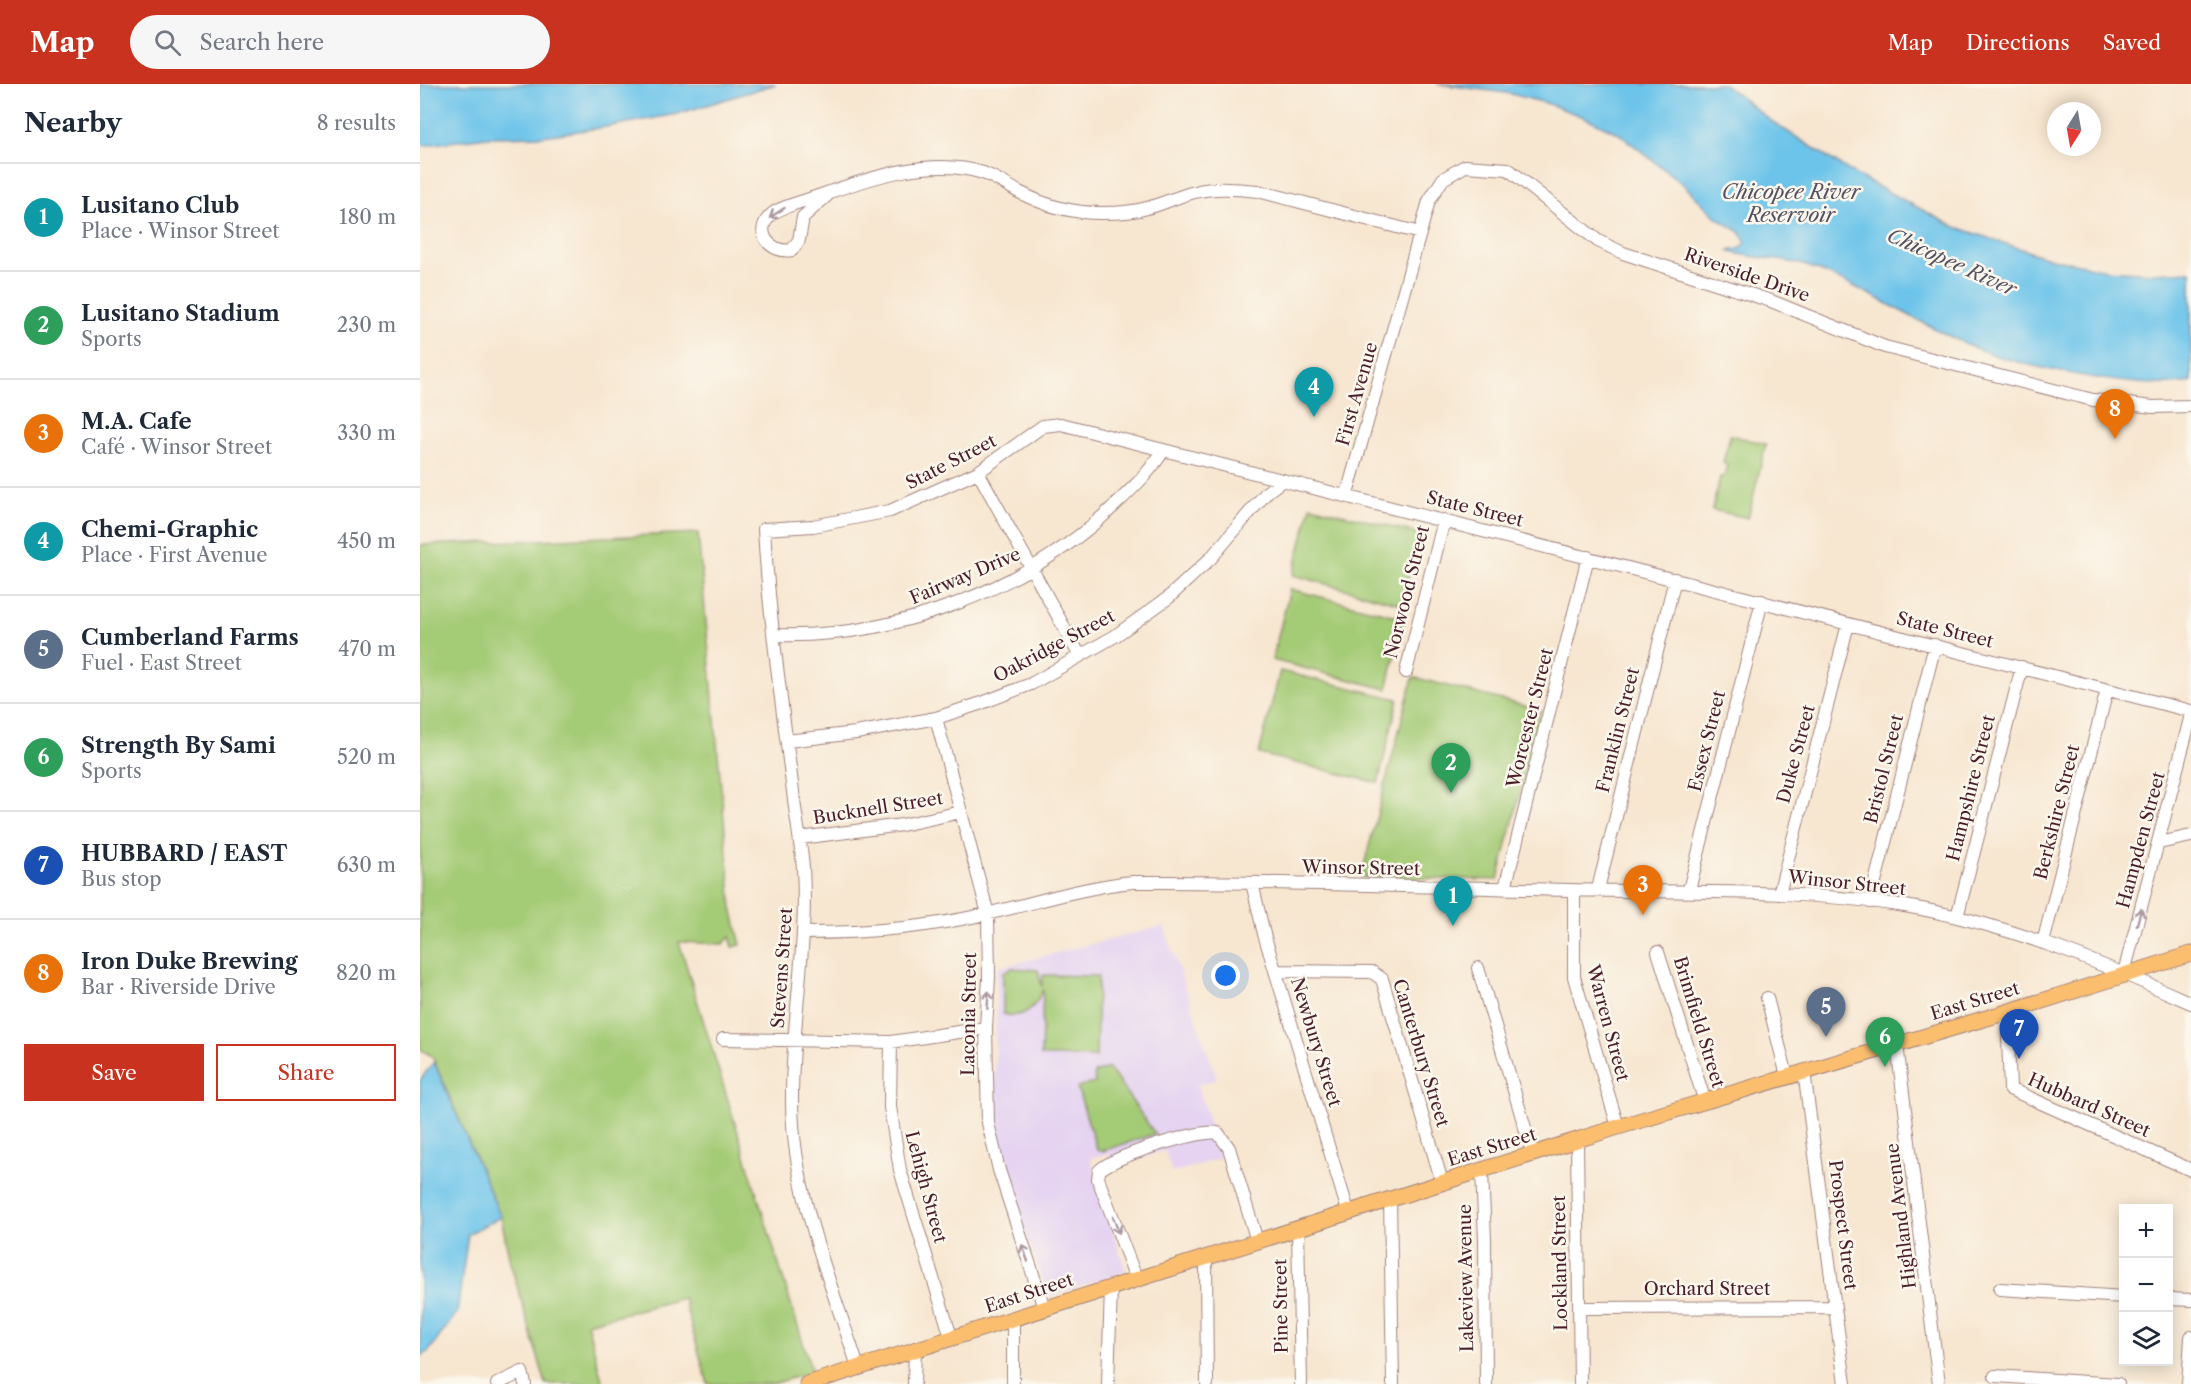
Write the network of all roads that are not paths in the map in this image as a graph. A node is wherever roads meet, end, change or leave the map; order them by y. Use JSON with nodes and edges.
{"nodes":[{"id":1,"x":831,"y":192,"type":"junction"},
{"id":2,"x":1420,"y":233,"type":"junction"},
{"id":3,"x":1402,"y":303,"type":"joint"},
{"id":4,"x":2191,"y":406,"type":"edge"},
{"id":5,"x":1163,"y":451,"type":"junction"},
{"id":6,"x":978,"y":472,"type":"junction"},
{"id":7,"x":1283,"y":480,"type":"junction"},
{"id":8,"x":1347,"y":494,"type":"junction"},
{"id":9,"x":1444,"y":520,"type":"junction"},
{"id":10,"x":764,"y":529,"type":"joint"},
{"id":11,"x":1588,"y":557,"type":"junction"},
{"id":12,"x":1032,"y":568,"type":"junction"},
{"id":13,"x":1675,"y":579,"type":"junction"},
{"id":14,"x":1762,"y":601,"type":"junction"},
{"id":15,"x":1848,"y":624,"type":"junction"},
{"id":16,"x":774,"y":635,"type":"junction"},
{"id":17,"x":1935,"y":645,"type":"junction"},
{"id":18,"x":1080,"y":656,"type":"junction"},
{"id":19,"x":2022,"y":668,"type":"junction"},
{"id":20,"x":1406,"y":672,"type":"dead end"},
{"id":21,"x":2107,"y":690,"type":"junction"},
{"id":22,"x":2191,"y":713,"type":"edge"},
{"id":23,"x":936,"y":718,"type":"junction"},
{"id":24,"x":788,"y":741,"type":"junction"},
{"id":25,"x":961,"y":812,"type":"junction"},
{"id":26,"x":2191,"y":836,"type":"edge"},
{"id":27,"x":800,"y":838,"type":"junction"},
{"id":28,"x":2160,"y":843,"type":"junction"},
{"id":29,"x":1252,"y":883,"type":"junction"},
{"id":30,"x":1505,"y":888,"type":"junction"},
{"id":31,"x":1598,"y":890,"type":"junction"},
{"id":32,"x":1689,"y":890,"type":"junction"},
{"id":33,"x":1574,"y":891,"type":"junction"},
{"id":34,"x":1779,"y":894,"type":"junction"},
{"id":35,"x":1870,"y":902,"type":"junction"},
{"id":36,"x":988,"y":914,"type":"junction"},
{"id":37,"x":1957,"y":917,"type":"junction"},
{"id":38,"x":805,"y":933,"type":"junction"},
{"id":39,"x":2043,"y":943,"type":"junction"},
{"id":40,"x":1658,"y":952,"type":"dead end"},
{"id":41,"x":2191,"y":954,"type":"edge"},
{"id":42,"x":1478,"y":968,"type":"dead end"},
{"id":43,"x":1276,"y":971,"type":"junction"},
{"id":44,"x":2124,"y":973,"type":"junction"},
{"id":45,"x":1767,"y":998,"type":"dead end"},
{"id":46,"x":2191,"y":1003,"type":"edge"},
{"id":47,"x":2007,"y":1012,"type":"junction"},
{"id":48,"x":986,"y":1028,"type":"junction"},
{"id":49,"x":723,"y":1040,"type":"dead end"},
{"id":50,"x":795,"y":1042,"type":"junction"},
{"id":51,"x":891,"y":1042,"type":"junction"},
{"id":52,"x":1897,"y":1045,"type":"junction"},
{"id":53,"x":1804,"y":1071,"type":"junction"},
{"id":54,"x":1787,"y":1076,"type":"junction"},
{"id":55,"x":1705,"y":1102,"type":"junction"},
{"id":56,"x":1618,"y":1127,"type":"junction"},
{"id":57,"x":1577,"y":1141,"type":"junction"},
{"id":58,"x":1533,"y":1155,"type":"junction"},
{"id":59,"x":1482,"y":1170,"type":"junction"},
{"id":60,"x":2191,"y":1170,"type":"edge"},
{"id":61,"x":1442,"y":1182,"type":"junction"},
{"id":62,"x":1390,"y":1198,"type":"junction"},
{"id":63,"x":1348,"y":1211,"type":"junction"},
{"id":64,"x":1298,"y":1228,"type":"junction"},
{"id":65,"x":1257,"y":1241,"type":"junction"},
{"id":66,"x":1206,"y":1258,"type":"junction"},
{"id":67,"x":1136,"y":1278,"type":"junction"},
{"id":68,"x":1111,"y":1287,"type":"junction"},
{"id":69,"x":2000,"y":1289,"type":"dead end"},
{"id":70,"x":2119,"y":1297,"type":"edge"},
{"id":71,"x":2173,"y":1299,"type":"edge"},
{"id":72,"x":2191,"y":1300,"type":"edge"},
{"id":73,"x":1835,"y":1307,"type":"junction"},
{"id":74,"x":1044,"y":1308,"type":"junction"},
{"id":75,"x":1579,"y":1308,"type":"junction"},
{"id":76,"x":1013,"y":1318,"type":"junction"},
{"id":77,"x":951,"y":1337,"type":"junction"},
{"id":78,"x":2191,"y":1337,"type":"edge"},
{"id":79,"x":915,"y":1348,"type":"junction"},
{"id":80,"x":858,"y":1367,"type":"junction"},
{"id":81,"x":1995,"y":1376,"type":"dead end"},
{"id":82,"x":812,"y":1383,"type":"edge"},
{"id":83,"x":496,"y":1384,"type":"edge"},
{"id":84,"x":525,"y":1384,"type":"edge"},
{"id":85,"x":914,"y":1384,"type":"edge"},
{"id":86,"x":1013,"y":1384,"type":"edge"},
{"id":87,"x":1108,"y":1384,"type":"edge"},
{"id":88,"x":1207,"y":1384,"type":"edge"},
{"id":89,"x":1301,"y":1384,"type":"edge"},
{"id":90,"x":1393,"y":1384,"type":"edge"},
{"id":91,"x":1486,"y":1384,"type":"edge"},
{"id":92,"x":1580,"y":1384,"type":"edge"},
{"id":93,"x":1845,"y":1384,"type":"edge"},
{"id":94,"x":1940,"y":1384,"type":"edge"},
{"id":95,"x":2118,"y":1384,"type":"edge"},
{"id":96,"x":2188,"y":1384,"type":"edge"}],
"edges":[{"from":1,"to":1,"type":"street","one_way":true},
{"from":1,"to":2,"type":"street"},
{"from":2,"to":3,"type":"street","name":"Riverside Drive"},
{"from":2,"to":4,"type":"street","name":"Riverside Drive"},
{"from":3,"to":8,"type":"street","name":"First Avenue"},
{"from":5,"to":6,"type":"street","name":"State Street"},
{"from":5,"to":7,"type":"street","name":"State Street"},
{"from":5,"to":12,"type":"street","name":"Fairway Drive"},
{"from":6,"to":10,"type":"street","name":"State Street"},
{"from":6,"to":12,"type":"street"},
{"from":7,"to":8,"type":"street","name":"State Street"},
{"from":7,"to":18,"type":"street","name":"Oakridge Street"},
{"from":8,"to":9,"type":"street","name":"State Street"},
{"from":9,"to":11,"type":"street","name":"State Street"},
{"from":9,"to":20,"type":"street","name":"Norwood Street"},
{"from":10,"to":16,"type":"street","name":"Stevens Street"},
{"from":11,"to":13,"type":"street","name":"State Street"},
{"from":11,"to":30,"type":"street","name":"Worcester Street"},
{"from":12,"to":16,"type":"street","name":"Fairway Drive"},
{"from":12,"to":18,"type":"street"},
{"from":13,"to":14,"type":"street","name":"State Street"},
{"from":13,"to":31,"type":"street","name":"Franklin Street"},
{"from":14,"to":15,"type":"street","name":"State Street"},
{"from":14,"to":32,"type":"street","name":"Essex Street"},
{"from":15,"to":17,"type":"street","name":"State Street"},
{"from":15,"to":34,"type":"street","name":"Duke Street"},
{"from":16,"to":24,"type":"street","name":"Stevens Street"},
{"from":17,"to":19,"type":"street","name":"State Street"},
{"from":17,"to":35,"type":"street","name":"Bristol Street"},
{"from":18,"to":23,"type":"street","name":"Oakridge Street"},
{"from":19,"to":21,"type":"street","name":"State Street"},
{"from":19,"to":37,"type":"street","name":"Hampshire Street"},
{"from":21,"to":22,"type":"street","name":"State Street"},
{"from":21,"to":39,"type":"street","name":"Berkshire Street"},
{"from":22,"to":28,"type":"street","name":"Hampden Street"},
{"from":23,"to":24,"type":"street","name":"Oakridge Street"},
{"from":23,"to":25,"type":"street","name":"Laconia Street"},
{"from":24,"to":27,"type":"street","name":"Stevens Street"},
{"from":25,"to":27,"type":"street","name":"Bucknell Street"},
{"from":25,"to":36,"type":"street","name":"Laconia Street"},
{"from":26,"to":28,"type":"street"},
{"from":27,"to":38,"type":"street","name":"Stevens Street"},
{"from":44,"to":28,"type":"street","name":"Hampden Street","one_way":true},
{"from":29,"to":30,"type":"street","name":"Winsor Street"},
{"from":29,"to":36,"type":"street","name":"Winsor Street"},
{"from":29,"to":43,"type":"street","name":"Newbury Street"},
{"from":30,"to":33,"type":"street","name":"Winsor Street"},
{"from":31,"to":32,"type":"street","name":"Winsor Street"},
{"from":31,"to":33,"type":"street","name":"Winsor Street"},
{"from":32,"to":34,"type":"street","name":"Winsor Street"},
{"from":33,"to":56,"type":"street","name":"Warren Street"},
{"from":34,"to":35,"type":"street","name":"Winsor Street"},
{"from":35,"to":37,"type":"street","name":"Winsor Street"},
{"from":36,"to":38,"type":"street","name":"Winsor Street"},
{"from":48,"to":36,"type":"street","name":"Laconia Street","one_way":true},
{"from":37,"to":39,"type":"street","name":"Winsor Street"},
{"from":38,"to":50,"type":"street","name":"Stevens Street"},
{"from":39,"to":44,"type":"street","name":"Winsor Street"},
{"from":40,"to":55,"type":"street","name":"Brimfield Street"},
{"from":41,"to":44,"type":"main road","name":"East Street"},
{"from":42,"to":58,"type":"street"},
{"from":43,"to":61,"type":"street","name":"Canterbury Street"},
{"from":43,"to":63,"type":"street","name":"Newbury Street"},
{"from":44,"to":46,"type":"street","name":"Winsor Street"},
{"from":44,"to":47,"type":"main road","name":"East Street"},
{"from":45,"to":54,"type":"street"},
{"from":47,"to":52,"type":"main road","name":"East Street"},
{"from":47,"to":60,"type":"street","name":"Hubbard Street"},
{"from":48,"to":51,"type":"street"},
{"from":74,"to":48,"type":"street","name":"Laconia Street","one_way":true},
{"from":49,"to":50,"type":"street"},
{"from":50,"to":51,"type":"street"},
{"from":50,"to":80,"type":"street","name":"Stevens Street"},
{"from":51,"to":77,"type":"street","name":"Lehigh Street"},
{"from":52,"to":53,"type":"main road","name":"East Street"},
{"from":52,"to":94,"type":"street","name":"Highland Avenue"},
{"from":53,"to":54,"type":"main road","name":"East Street"},
{"from":53,"to":73,"type":"street","name":"Prospect Street"},
{"from":54,"to":55,"type":"main road","name":"East Street"},
{"from":55,"to":56,"type":"main road","name":"East Street"},
{"from":56,"to":57,"type":"main road","name":"East Street"},
{"from":57,"to":58,"type":"main road","name":"East Street"},
{"from":57,"to":75,"type":"street","name":"Lockland Street"},
{"from":58,"to":59,"type":"main road","name":"East Street"},
{"from":59,"to":61,"type":"main road","name":"East Street"},
{"from":59,"to":91,"type":"street","name":"Lakeview Avenue"},
{"from":61,"to":62,"type":"main road","name":"East Street"},
{"from":62,"to":63,"type":"main road","name":"East Street"},
{"from":62,"to":90,"type":"street"},
{"from":63,"to":64,"type":"main road","name":"East Street"},
{"from":64,"to":65,"type":"main road","name":"East Street"},
{"from":64,"to":89,"type":"street","name":"Pine Street"},
{"from":65,"to":66,"type":"main road","name":"East Street"},
{"from":65,"to":67,"type":"street","one_way":true},
{"from":66,"to":67,"type":"main road","name":"East Street"},
{"from":66,"to":88,"type":"street"},
{"from":67,"to":68,"type":"main road","name":"East Street"},
{"from":68,"to":74,"type":"main road","name":"East Street"},
{"from":68,"to":87,"type":"street"},
{"from":69,"to":70,"type":"street"},
{"from":71,"to":72,"type":"street"},
{"from":73,"to":75,"type":"street","name":"Orchard Street"},
{"from":73,"to":93,"type":"street","name":"Prospect Street"},
{"from":74,"to":76,"type":"main road","name":"East Street"},
{"from":75,"to":92,"type":"street","name":"Lockland Street"},
{"from":76,"to":77,"type":"main road","name":"East Street"},
{"from":76,"to":86,"type":"street"},
{"from":77,"to":79,"type":"main road","name":"East Street"},
{"from":78,"to":96,"type":"street"},
{"from":79,"to":80,"type":"main road","name":"East Street"},
{"from":79,"to":85,"type":"street"},
{"from":80,"to":82,"type":"main road","name":"East Street"},
{"from":81,"to":95,"type":"street"},
{"from":83,"to":84,"type":"street"}]}
